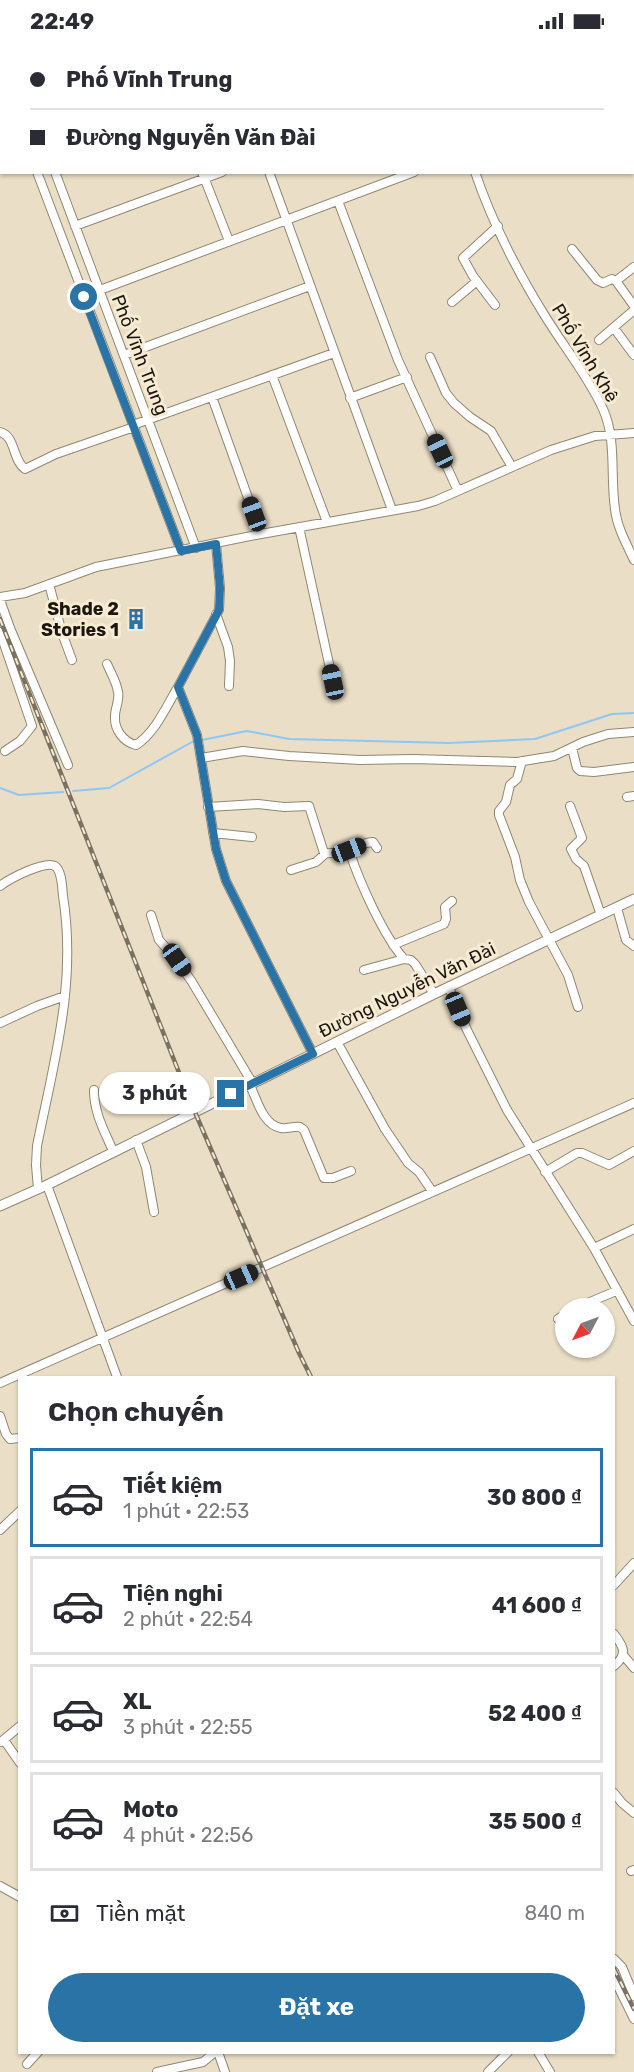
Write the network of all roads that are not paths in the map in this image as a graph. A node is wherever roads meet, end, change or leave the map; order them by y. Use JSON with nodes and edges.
{"nodes":[{"id":1,"x":38,"y":174,"type":"edge"},
{"id":2,"x":56,"y":174,"type":"edge"},
{"id":3,"x":270,"y":174,"type":"edge"},
{"id":4,"x":409,"y":174,"type":"edge"},
{"id":5,"x":476,"y":174,"type":"edge"},
{"id":6,"x":203,"y":176,"type":"edge"},
{"id":7,"x":338,"y":201,"type":"junction"},
{"id":8,"x":286,"y":220,"type":"junction"},
{"id":9,"x":75,"y":226,"type":"junction"},
{"id":10,"x":498,"y":226,"type":"junction"},
{"id":11,"x":229,"y":242,"type":"junction"},
{"id":12,"x":572,"y":249,"type":"dead end"},
{"id":13,"x":634,"y":267,"type":"edge"},
{"id":14,"x":477,"y":281,"type":"junction"},
{"id":15,"x":616,"y":281,"type":"junction"},
{"id":16,"x":310,"y":286,"type":"junction"},
{"id":17,"x":100,"y":290,"type":"junction"},
{"id":18,"x":452,"y":302,"type":"dead end"},
{"id":19,"x":495,"y":305,"type":"dead end"},
{"id":20,"x":634,"y":308,"type":"edge"},
{"id":21,"x":614,"y":328,"type":"junction"},
{"id":22,"x":599,"y":340,"type":"dead end"},
{"id":23,"x":334,"y":353,"type":"junction"},
{"id":24,"x":124,"y":355,"type":"junction"},
{"id":25,"x":634,"y":355,"type":"edge"},
{"id":26,"x":430,"y":357,"type":"dead end"},
{"id":27,"x":272,"y":375,"type":"junction"},
{"id":28,"x":407,"y":377,"type":"junction"},
{"id":29,"x":212,"y":397,"type":"junction"},
{"id":30,"x":351,"y":398,"type":"junction"},
{"id":31,"x":148,"y":419,"type":"junction"},
{"id":32,"x":133,"y":426,"type":"junction"},
{"id":33,"x":0,"y":432,"type":"edge"},
{"id":34,"x":634,"y":434,"type":"edge"},
{"id":35,"x":610,"y":435,"type":"junction"},
{"id":36,"x":512,"y":467,"type":"junction"},
{"id":37,"x":458,"y":491,"type":"junction"},
{"id":38,"x":392,"y":510,"type":"junction"},
{"id":39,"x":327,"y":522,"type":"junction"},
{"id":40,"x":299,"y":527,"type":"junction"},
{"id":41,"x":261,"y":534,"type":"junction"},
{"id":42,"x":216,"y":544,"type":"junction"},
{"id":43,"x":196,"y":548,"type":"junction"},
{"id":44,"x":181,"y":551,"type":"junction"},
{"id":45,"x":634,"y":560,"type":"edge"},
{"id":46,"x":49,"y":584,"type":"junction"},
{"id":47,"x":0,"y":598,"type":"edge"},
{"id":48,"x":216,"y":614,"type":"junction"},
{"id":49,"x":0,"y":632,"type":"edge"},
{"id":50,"x":72,"y":660,"type":"dead end"},
{"id":51,"x":107,"y":664,"type":"dead end"},
{"id":52,"x":333,"y":682,"type":"dead end"},
{"id":53,"x":229,"y":686,"type":"dead end"},
{"id":54,"x":178,"y":687,"type":"junction"},
{"id":55,"x":634,"y":732,"type":"edge"},
{"id":56,"x":572,"y":748,"type":"junction"},
{"id":57,"x":5,"y":751,"type":"dead end"},
{"id":58,"x":201,"y":758,"type":"junction"},
{"id":59,"x":522,"y":761,"type":"junction"},
{"id":60,"x":68,"y":765,"type":"dead end"},
{"id":61,"x":634,"y":767,"type":"edge"},
{"id":62,"x":570,"y":806,"type":"dead end"},
{"id":63,"x":208,"y":807,"type":"junction"},
{"id":64,"x":213,"y":833,"type":"junction"},
{"id":65,"x":252,"y":837,"type":"dead end"},
{"id":66,"x":377,"y":848,"type":"dead end"},
{"id":67,"x":349,"y":850,"type":"junction"},
{"id":68,"x":325,"y":854,"type":"junction"},
{"id":69,"x":291,"y":870,"type":"dead end"},
{"id":70,"x":0,"y":886,"type":"edge"},
{"id":71,"x":634,"y":899,"type":"edge"},
{"id":72,"x":452,"y":901,"type":"dead end"},
{"id":73,"x":617,"y":908,"type":"junction"},
{"id":74,"x":151,"y":915,"type":"dead end"},
{"id":75,"x":601,"y":915,"type":"junction"},
{"id":76,"x":549,"y":940,"type":"junction"},
{"id":77,"x":393,"y":945,"type":"junction"},
{"id":78,"x":634,"y":946,"type":"edge"},
{"id":79,"x":404,"y":959,"type":"junction"},
{"id":80,"x":364,"y":970,"type":"dead end"},
{"id":81,"x":449,"y":988,"type":"junction"},
{"id":82,"x":434,"y":994,"type":"junction"},
{"id":83,"x":65,"y":996,"type":"junction"},
{"id":84,"x":578,"y":1007,"type":"dead end"},
{"id":85,"x":0,"y":1023,"type":"edge"},
{"id":86,"x":336,"y":1042,"type":"junction"},
{"id":87,"x":313,"y":1054,"type":"junction"},
{"id":88,"x":251,"y":1084,"type":"junction"},
{"id":89,"x":94,"y":1090,"type":"dead end"},
{"id":90,"x":634,"y":1103,"type":"edge"},
{"id":91,"x":136,"y":1140,"type":"junction"},
{"id":92,"x":530,"y":1148,"type":"junction"},
{"id":93,"x":113,"y":1151,"type":"junction"},
{"id":94,"x":634,"y":1151,"type":"edge"},
{"id":95,"x":351,"y":1171,"type":"dead end"},
{"id":96,"x":544,"y":1172,"type":"junction"},
{"id":97,"x":43,"y":1187,"type":"junction"},
{"id":98,"x":432,"y":1191,"type":"junction"},
{"id":99,"x":2,"y":1207,"type":"edge"},
{"id":100,"x":154,"y":1212,"type":"dead end"},
{"id":101,"x":634,"y":1229,"type":"edge"},
{"id":102,"x":594,"y":1248,"type":"junction"},
{"id":103,"x":616,"y":1290,"type":"junction"},
{"id":104,"x":598,"y":1298,"type":"edge"},
{"id":105,"x":634,"y":1321,"type":"edge"},
{"id":106,"x":103,"y":1338,"type":"junction"},
{"id":107,"x":117,"y":1376,"type":"edge"},
{"id":108,"x":0,"y":1383,"type":"edge"},
{"id":109,"x":0,"y":1416,"type":"edge"},
{"id":110,"x":18,"y":1438,"type":"edge"},
{"id":111,"x":18,"y":1513,"type":"edge"},
{"id":112,"x":0,"y":1530,"type":"edge"},
{"id":113,"x":634,"y":1563,"type":"edge"},
{"id":114,"x":615,"y":1584,"type":"edge"},
{"id":115,"x":615,"y":1636,"type":"edge"},
{"id":116,"x":623,"y":1656,"type":"junction"},
{"id":117,"x":615,"y":1665,"type":"edge"},
{"id":118,"x":634,"y":1668,"type":"edge"},
{"id":119,"x":18,"y":1728,"type":"edge"},
{"id":120,"x":2,"y":1741,"type":"edge"},
{"id":121,"x":18,"y":1761,"type":"edge"},
{"id":122,"x":615,"y":1794,"type":"edge"},
{"id":123,"x":634,"y":1812,"type":"edge"},
{"id":124,"x":0,"y":1886,"type":"edge"},
{"id":125,"x":18,"y":1896,"type":"edge"},
{"id":126,"x":615,"y":1960,"type":"edge"},
{"id":127,"x":615,"y":1980,"type":"edge"},
{"id":128,"x":634,"y":1996,"type":"edge"},
{"id":129,"x":634,"y":2019,"type":"edge"},
{"id":130,"x":36,"y":2054,"type":"edge"},
{"id":131,"x":214,"y":2054,"type":"edge"},
{"id":132,"x":218,"y":2054,"type":"edge"},
{"id":133,"x":506,"y":2054,"type":"edge"},
{"id":134,"x":539,"y":2054,"type":"edge"},
{"id":135,"x":27,"y":2064,"type":"dead end"},
{"id":136,"x":157,"y":2072,"type":"edge"},
{"id":137,"x":225,"y":2072,"type":"edge"},
{"id":138,"x":488,"y":2072,"type":"edge"},
{"id":139,"x":550,"y":2072,"type":"edge"}],
"edges":[{"from":1,"to":32,"type":"street","name":"Phố Vĩnh Trung"},
{"from":2,"to":9,"type":"street","name":"Phố Vĩnh Trung"},
{"from":3,"to":8,"type":"street"},
{"from":4,"to":7,"type":"street"},
{"from":5,"to":10,"type":"street","name":"Phố Vĩnh Khê"},
{"from":6,"to":9,"type":"street"},
{"from":6,"to":11,"type":"street"},
{"from":7,"to":8,"type":"street"},
{"from":7,"to":28,"type":"street"},
{"from":8,"to":11,"type":"street"},
{"from":8,"to":16,"type":"street"},
{"from":9,"to":17,"type":"street","name":"Phố Vĩnh Trung"},
{"from":10,"to":14,"type":"street"},
{"from":10,"to":35,"type":"street","name":"Phố Vĩnh Khê"},
{"from":11,"to":17,"type":"street"},
{"from":12,"to":15,"type":"street"},
{"from":13,"to":15,"type":"street"},
{"from":14,"to":18,"type":"street"},
{"from":14,"to":19,"type":"street"},
{"from":15,"to":20,"type":"street"},
{"from":16,"to":23,"type":"street"},
{"from":16,"to":24,"type":"street"},
{"from":17,"to":24,"type":"street","name":"Phố Vĩnh Trung"},
{"from":20,"to":21,"type":"street"},
{"from":21,"to":22,"type":"street"},
{"from":21,"to":25,"type":"street"},
{"from":23,"to":27,"type":"street"},
{"from":23,"to":30,"type":"street"},
{"from":24,"to":31,"type":"street","name":"Phố Vĩnh Trung"},
{"from":26,"to":36,"type":"street"},
{"from":27,"to":29,"type":"street"},
{"from":27,"to":39,"type":"street"},
{"from":28,"to":30,"type":"street"},
{"from":28,"to":37,"type":"street"},
{"from":29,"to":31,"type":"street"},
{"from":29,"to":41,"type":"street"},
{"from":30,"to":38,"type":"street"},
{"from":31,"to":32,"type":"street"},
{"from":31,"to":43,"type":"street","name":"Phố Vĩnh Trung"},
{"from":32,"to":33,"type":"street"},
{"from":32,"to":44,"type":"street","name":"Phố Vĩnh Trung"},
{"from":34,"to":35,"type":"street"},
{"from":35,"to":36,"type":"street"},
{"from":35,"to":45,"type":"street","name":"Phố Vĩnh Khê"},
{"from":36,"to":37,"type":"street"},
{"from":37,"to":38,"type":"street"},
{"from":38,"to":39,"type":"street"},
{"from":39,"to":40,"type":"street"},
{"from":40,"to":41,"type":"street"},
{"from":40,"to":52,"type":"street"},
{"from":41,"to":42,"type":"street"},
{"from":42,"to":43,"type":"street"},
{"from":42,"to":48,"type":"street"},
{"from":43,"to":44,"type":"street"},
{"from":44,"to":46,"type":"street"},
{"from":46,"to":47,"type":"street"},
{"from":46,"to":50,"type":"street"},
{"from":47,"to":60,"type":"street"},
{"from":48,"to":53,"type":"street"},
{"from":48,"to":54,"type":"street"},
{"from":49,"to":57,"type":"street"},
{"from":51,"to":54,"type":"street"},
{"from":54,"to":58,"type":"street"},
{"from":55,"to":56,"type":"street"},
{"from":56,"to":59,"type":"street"},
{"from":56,"to":61,"type":"street"},
{"from":58,"to":59,"type":"street"},
{"from":58,"to":63,"type":"street"},
{"from":59,"to":76,"type":"street"},
{"from":62,"to":75,"type":"street"},
{"from":63,"to":64,"type":"street"},
{"from":63,"to":68,"type":"street"},
{"from":64,"to":65,"type":"street"},
{"from":64,"to":87,"type":"street"},
{"from":66,"to":67,"type":"street"},
{"from":67,"to":68,"type":"street"},
{"from":67,"to":77,"type":"street"},
{"from":68,"to":69,"type":"street"},
{"from":70,"to":83,"type":"street"},
{"from":71,"to":73,"type":"street","name":"Đường Nguyễn Văn Đài"},
{"from":72,"to":77,"type":"street"},
{"from":73,"to":75,"type":"street","name":"Đường Nguyễn Văn Đài"},
{"from":73,"to":78,"type":"street"},
{"from":74,"to":88,"type":"street"},
{"from":75,"to":76,"type":"street","name":"Đường Nguyễn Văn Đài"},
{"from":76,"to":81,"type":"street","name":"Đường Nguyễn Văn Đài"},
{"from":76,"to":84,"type":"street"},
{"from":77,"to":79,"type":"street"},
{"from":79,"to":80,"type":"street"},
{"from":79,"to":82,"type":"street"},
{"from":81,"to":82,"type":"street","name":"Đường Nguyễn Văn Đài"},
{"from":81,"to":92,"type":"street"},
{"from":82,"to":86,"type":"street","name":"Đường Nguyễn Văn Đài"},
{"from":83,"to":85,"type":"street"},
{"from":83,"to":97,"type":"street"},
{"from":86,"to":87,"type":"street","name":"Đường Nguyễn Văn Đài"},
{"from":86,"to":98,"type":"street"},
{"from":87,"to":88,"type":"street","name":"Đường Nguyễn Văn Đài"},
{"from":88,"to":91,"type":"street","name":"Đường Nguyễn Văn Đài"},
{"from":88,"to":95,"type":"street"},
{"from":89,"to":93,"type":"street"},
{"from":90,"to":92,"type":"street"},
{"from":91,"to":93,"type":"street","name":"Đường Nguyễn Văn Đài"},
{"from":91,"to":100,"type":"street"},
{"from":92,"to":96,"type":"street"},
{"from":92,"to":98,"type":"street"},
{"from":93,"to":97,"type":"street","name":"Đường Nguyễn Văn Đài"},
{"from":94,"to":96,"type":"street"},
{"from":96,"to":102,"type":"street"},
{"from":97,"to":99,"type":"street","name":"Đường Nguyễn Văn Đài"},
{"from":97,"to":106,"type":"street"},
{"from":98,"to":106,"type":"street"},
{"from":101,"to":102,"type":"street"},
{"from":102,"to":103,"type":"street"},
{"from":103,"to":104,"type":"street"},
{"from":103,"to":105,"type":"street"},
{"from":106,"to":107,"type":"street"},
{"from":106,"to":108,"type":"street"},
{"from":109,"to":110,"type":"street"},
{"from":111,"to":112,"type":"street"},
{"from":113,"to":114,"type":"street"},
{"from":115,"to":116,"type":"street"},
{"from":116,"to":117,"type":"street"},
{"from":116,"to":118,"type":"street"},
{"from":119,"to":120,"type":"street"},
{"from":120,"to":121,"type":"street"},
{"from":122,"to":123,"type":"street"},
{"from":124,"to":125,"type":"street"},
{"from":126,"to":128,"type":"street"},
{"from":127,"to":129,"type":"street"},
{"from":130,"to":135,"type":"street"},
{"from":131,"to":136,"type":"street"},
{"from":132,"to":137,"type":"street"},
{"from":133,"to":138,"type":"street"},
{"from":134,"to":139,"type":"street"}]}
